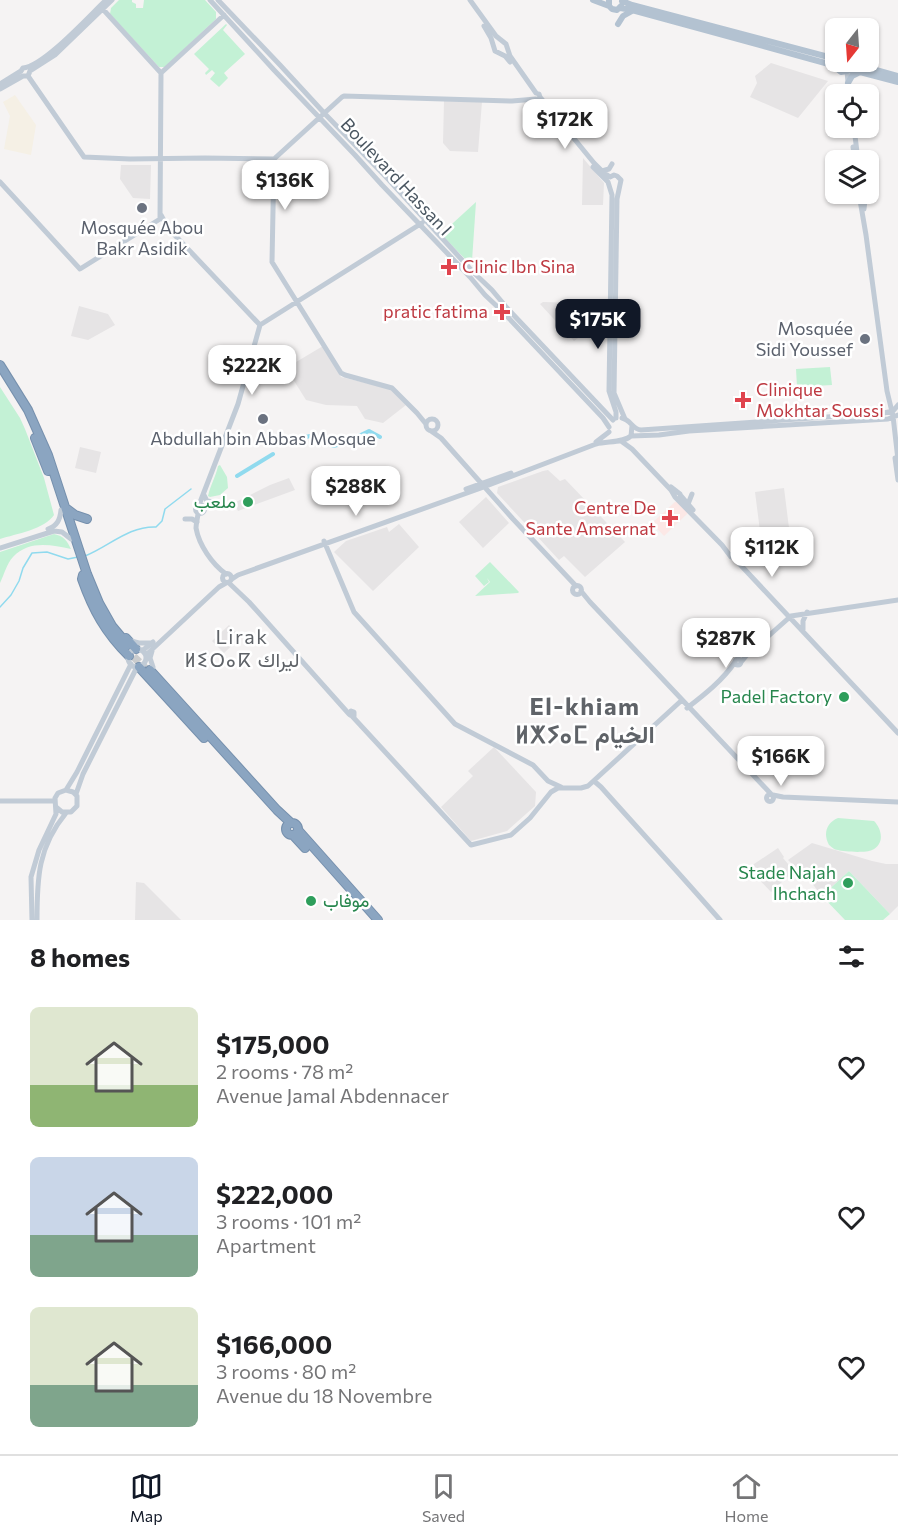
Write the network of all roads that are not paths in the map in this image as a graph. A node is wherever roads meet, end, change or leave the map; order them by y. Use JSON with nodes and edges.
{"nodes":[{"id":1,"x":106,"y":0,"type":"edge"},
{"id":2,"x":112,"y":0,"type":"edge"},
{"id":3,"x":210,"y":0,"type":"edge"},
{"id":4,"x":218,"y":0,"type":"edge"},
{"id":5,"x":468,"y":0,"type":"edge"},
{"id":6,"x":593,"y":0,"type":"edge"},
{"id":7,"x":622,"y":0,"type":"edge"},
{"id":8,"x":609,"y":3,"type":"edge"},
{"id":9,"x":101,"y":8,"type":"junction"},
{"id":10,"x":620,"y":8,"type":"junction"},
{"id":11,"x":634,"y":11,"type":"junction"},
{"id":12,"x":224,"y":15,"type":"junction"},
{"id":13,"x":618,"y":24,"type":"dead end"},
{"id":14,"x":500,"y":41,"type":"junction"},
{"id":15,"x":494,"y":46,"type":"junction"},
{"id":16,"x":504,"y":52,"type":"junction"},
{"id":17,"x":825,"y":59,"type":"edge"},
{"id":18,"x":825,"y":59,"type":"edge"},
{"id":19,"x":26,"y":72,"type":"junction"},
{"id":20,"x":848,"y":72,"type":"edge"},
{"id":21,"x":860,"y":72,"type":"joint"},
{"id":22,"x":873,"y":72,"type":"edge"},
{"id":23,"x":162,"y":73,"type":"junction"},
{"id":24,"x":898,"y":76,"type":"edge"},
{"id":25,"x":898,"y":82,"type":"edge"},
{"id":26,"x":848,"y":83,"type":"joint"},
{"id":27,"x":0,"y":84,"type":"edge"},
{"id":28,"x":0,"y":89,"type":"edge"},
{"id":29,"x":536,"y":96,"type":"junction"},
{"id":30,"x":322,"y":116,"type":"junction"},
{"id":31,"x":161,"y":159,"type":"junction"},
{"id":32,"x":274,"y":159,"type":"junction"},
{"id":33,"x":612,"y":164,"type":"dead end"},
{"id":34,"x":601,"y":171,"type":"junction"},
{"id":35,"x":0,"y":182,"type":"edge"},
{"id":36,"x":610,"y":182,"type":"junction"},
{"id":37,"x":618,"y":187,"type":"junction"},
{"id":38,"x":862,"y":204,"type":"edge"},
{"id":39,"x":161,"y":221,"type":"junction"},
{"id":40,"x":423,"y":222,"type":"junction"},
{"id":41,"x":297,"y":301,"type":"junction"},
{"id":42,"x":260,"y":325,"type":"junction"},
{"id":43,"x":0,"y":365,"type":"edge"},
{"id":44,"x":0,"y":375,"type":"edge"},
{"id":45,"x":898,"y":405,"type":"edge"},
{"id":46,"x":892,"y":415,"type":"edge"},
{"id":47,"x":625,"y":418,"type":"junction"},
{"id":48,"x":614,"y":419,"type":"junction"},
{"id":49,"x":427,"y":422,"type":"junction"},
{"id":50,"x":632,"y":426,"type":"junction"},
{"id":51,"x":437,"y":428,"type":"junction"},
{"id":52,"x":609,"y":430,"type":"junction"},
{"id":53,"x":431,"y":431,"type":"junction"},
{"id":54,"x":630,"y":437,"type":"junction"},
{"id":55,"x":441,"y":438,"type":"junction"},
{"id":56,"x":618,"y":441,"type":"junction"},
{"id":57,"x":898,"y":460,"type":"edge"},
{"id":58,"x":474,"y":477,"type":"junction"},
{"id":59,"x":898,"y":480,"type":"edge"},
{"id":60,"x":492,"y":482,"type":"junction"},
{"id":61,"x":481,"y":485,"type":"junction"},
{"id":62,"x":471,"y":489,"type":"junction"},
{"id":63,"x":488,"y":493,"type":"junction"},
{"id":64,"x":692,"y":494,"type":"dead end"},
{"id":65,"x":678,"y":495,"type":"junction"},
{"id":66,"x":203,"y":496,"type":"junction"},
{"id":67,"x":214,"y":502,"type":"dead end"},
{"id":68,"x":688,"y":504,"type":"junction"},
{"id":69,"x":63,"y":508,"type":"junction"},
{"id":70,"x":185,"y":519,"type":"dead end"},
{"id":71,"x":197,"y":523,"type":"junction"},
{"id":72,"x":72,"y":535,"type":"junction"},
{"id":73,"x":323,"y":543,"type":"junction"},
{"id":74,"x":0,"y":546,"type":"edge"},
{"id":75,"x":733,"y":556,"type":"junction"},
{"id":76,"x":243,"y":573,"type":"junction"},
{"id":77,"x":227,"y":578,"type":"junction"},
{"id":78,"x":238,"y":589,"type":"junction"},
{"id":79,"x":898,"y":600,"type":"edge"},
{"id":80,"x":807,"y":612,"type":"junction"},
{"id":81,"x":791,"y":618,"type":"junction"},
{"id":82,"x":803,"y":630,"type":"junction"},
{"id":83,"x":154,"y":644,"type":"junction"},
{"id":84,"x":138,"y":658,"type":"junction"},
{"id":85,"x":125,"y":675,"type":"junction"},
{"id":86,"x":132,"y":676,"type":"junction"},
{"id":87,"x":681,"y":701,"type":"junction"},
{"id":88,"x":688,"y":708,"type":"junction"},
{"id":89,"x":898,"y":733,"type":"edge"},
{"id":90,"x":548,"y":781,"type":"junction"},
{"id":91,"x":594,"y":781,"type":"junction"},
{"id":92,"x":561,"y":788,"type":"junction"},
{"id":93,"x":66,"y":790,"type":"junction"},
{"id":94,"x":551,"y":792,"type":"junction"},
{"id":95,"x":75,"y":794,"type":"junction"},
{"id":96,"x":0,"y":801,"type":"edge"},
{"id":97,"x":898,"y":802,"type":"edge"},
{"id":98,"x":56,"y":804,"type":"junction"},
{"id":99,"x":66,"y":813,"type":"junction"},
{"id":100,"x":292,"y":829,"type":"junction"},
{"id":101,"x":35,"y":878,"type":"junction"},
{"id":102,"x":32,"y":920,"type":"edge"},
{"id":103,"x":37,"y":920,"type":"edge"},
{"id":104,"x":372,"y":920,"type":"edge"},
{"id":105,"x":378,"y":920,"type":"edge"},
{"id":106,"x":720,"y":920,"type":"edge"}],
"edges":[{"from":1,"to":9,"type":"street"},
{"from":2,"to":9,"type":"street"},
{"from":3,"to":12,"type":"street","name":"Boulevard Hassan I"},
{"from":4,"to":30,"type":"street","name":"Boulevard Hassan I"},
{"from":5,"to":14,"type":"street"},
{"from":5,"to":15,"type":"street"},
{"from":6,"to":8,"type":"main road"},
{"from":7,"to":10,"type":"main road"},
{"from":7,"to":17,"type":"main road"},
{"from":8,"to":10,"type":"main road"},
{"from":9,"to":19,"type":"street"},
{"from":9,"to":23,"type":"street"},
{"from":10,"to":11,"type":"main road"},
{"from":11,"to":13,"type":"main road"},
{"from":11,"to":18,"type":"main road"},
{"from":12,"to":23,"type":"street"},
{"from":12,"to":30,"type":"street","name":"Boulevard Hassan I"},
{"from":14,"to":15,"type":"street"},
{"from":14,"to":16,"type":"street"},
{"from":15,"to":16,"type":"street"},
{"from":16,"to":29,"type":"street"},
{"from":19,"to":27,"type":"street"},
{"from":19,"to":28,"type":"street"},
{"from":19,"to":31,"type":"street"},
{"from":20,"to":26,"type":"street"},
{"from":21,"to":25,"type":"main road"},
{"from":21,"to":26,"type":"main road"},
{"from":22,"to":24,"type":"main road"},
{"from":23,"to":31,"type":"street"},
{"from":29,"to":30,"type":"street"},
{"from":29,"to":34,"type":"street"},
{"from":29,"to":36,"type":"street"},
{"from":30,"to":32,"type":"street"},
{"from":30,"to":40,"type":"street","name":"Boulevard Hassan I"},
{"from":30,"to":40,"type":"street","name":"Boulevard Hassan I"},
{"from":31,"to":32,"type":"street"},
{"from":31,"to":39,"type":"street"},
{"from":32,"to":41,"type":"street"},
{"from":33,"to":34,"type":"street"},
{"from":34,"to":36,"type":"street"},
{"from":35,"to":39,"type":"street"},
{"from":36,"to":37,"type":"street"},
{"from":36,"to":37,"type":"street"},
{"from":36,"to":48,"type":"street"},
{"from":37,"to":47,"type":"street"},
{"from":38,"to":46,"type":"street"},
{"from":39,"to":42,"type":"street"},
{"from":40,"to":41,"type":"street"},
{"from":40,"to":48,"type":"street","name":"Boulevard Hassan I"},
{"from":40,"to":52,"type":"street","name":"Boulevard Hassan I"},
{"from":41,"to":42,"type":"street"},
{"from":41,"to":49,"type":"street"},
{"from":42,"to":66,"type":"street"},
{"from":43,"to":69,"type":"highway"},
{"from":44,"to":69,"type":"highway"},
{"from":45,"to":46,"type":"street"},
{"from":46,"to":50,"type":"street"},
{"from":46,"to":54,"type":"street"},
{"from":46,"to":57,"type":"street"},
{"from":46,"to":59,"type":"street"},
{"from":47,"to":48,"type":"street"},
{"from":47,"to":50,"type":"street"},
{"from":48,"to":52,"type":"street"},
{"from":49,"to":51,"type":"street"},
{"from":49,"to":53,"type":"street"},
{"from":50,"to":54,"type":"street"},
{"from":51,"to":53,"type":"street"},
{"from":51,"to":55,"type":"street"},
{"from":52,"to":56,"type":"street"},
{"from":52,"to":60,"type":"street"},
{"from":53,"to":55,"type":"street"},
{"from":54,"to":56,"type":"street"},
{"from":54,"to":65,"type":"street"},
{"from":55,"to":58,"type":"street"},
{"from":56,"to":60,"type":"street"},
{"from":56,"to":65,"type":"street"},
{"from":58,"to":60,"type":"street"},
{"from":58,"to":61,"type":"street"},
{"from":58,"to":62,"type":"street"},
{"from":60,"to":61,"type":"street"},
{"from":60,"to":63,"type":"street"},
{"from":61,"to":62,"type":"street"},
{"from":61,"to":63,"type":"street"},
{"from":62,"to":63,"type":"street"},
{"from":62,"to":73,"type":"street"},
{"from":63,"to":87,"type":"street"},
{"from":64,"to":68,"type":"street"},
{"from":65,"to":68,"type":"street"},
{"from":65,"to":75,"type":"street"},
{"from":66,"to":67,"type":"street"},
{"from":66,"to":71,"type":"street"},
{"from":68,"to":75,"type":"street"},
{"from":69,"to":72,"type":"highway"},
{"from":69,"to":72,"type":"highway"},
{"from":69,"to":74,"type":"street"},
{"from":70,"to":71,"type":"street"},
{"from":71,"to":77,"type":"street"},
{"from":72,"to":74,"type":"street"},
{"from":72,"to":84,"type":"highway"},
{"from":73,"to":76,"type":"street"},
{"from":73,"to":77,"type":"street"},
{"from":73,"to":90,"type":"street"},
{"from":75,"to":81,"type":"street"},
{"from":76,"to":77,"type":"street"},
{"from":76,"to":78,"type":"street"},
{"from":77,"to":78,"type":"street"},
{"from":77,"to":83,"type":"street"},
{"from":78,"to":94,"type":"street"},
{"from":79,"to":80,"type":"street"},
{"from":80,"to":81,"type":"street"},
{"from":80,"to":82,"type":"street"},
{"from":81,"to":82,"type":"street"},
{"from":81,"to":88,"type":"street"},
{"from":82,"to":89,"type":"street"},
{"from":83,"to":84,"type":"street"},
{"from":83,"to":84,"type":"street"},
{"from":83,"to":84,"type":"street"},
{"from":84,"to":85,"type":"street"},
{"from":84,"to":85,"type":"street"},
{"from":84,"to":86,"type":"street"},
{"from":84,"to":86,"type":"street"},
{"from":84,"to":100,"type":"highway"},
{"from":85,"to":93,"type":"street"},
{"from":86,"to":95,"type":"street"},
{"from":87,"to":88,"type":"street"},
{"from":87,"to":91,"type":"street"},
{"from":88,"to":97,"type":"street"},
{"from":90,"to":92,"type":"street"},
{"from":90,"to":94,"type":"street"},
{"from":91,"to":92,"type":"street"},
{"from":91,"to":106,"type":"street"},
{"from":92,"to":94,"type":"street"},
{"from":93,"to":95,"type":"street"},
{"from":93,"to":98,"type":"street"},
{"from":95,"to":99,"type":"street"},
{"from":96,"to":98,"type":"street"},
{"from":98,"to":99,"type":"street"},
{"from":98,"to":101,"type":"street"},
{"from":99,"to":101,"type":"street"},
{"from":100,"to":104,"type":"highway"},
{"from":100,"to":105,"type":"highway"},
{"from":101,"to":102,"type":"street"},
{"from":101,"to":103,"type":"street"}]}
